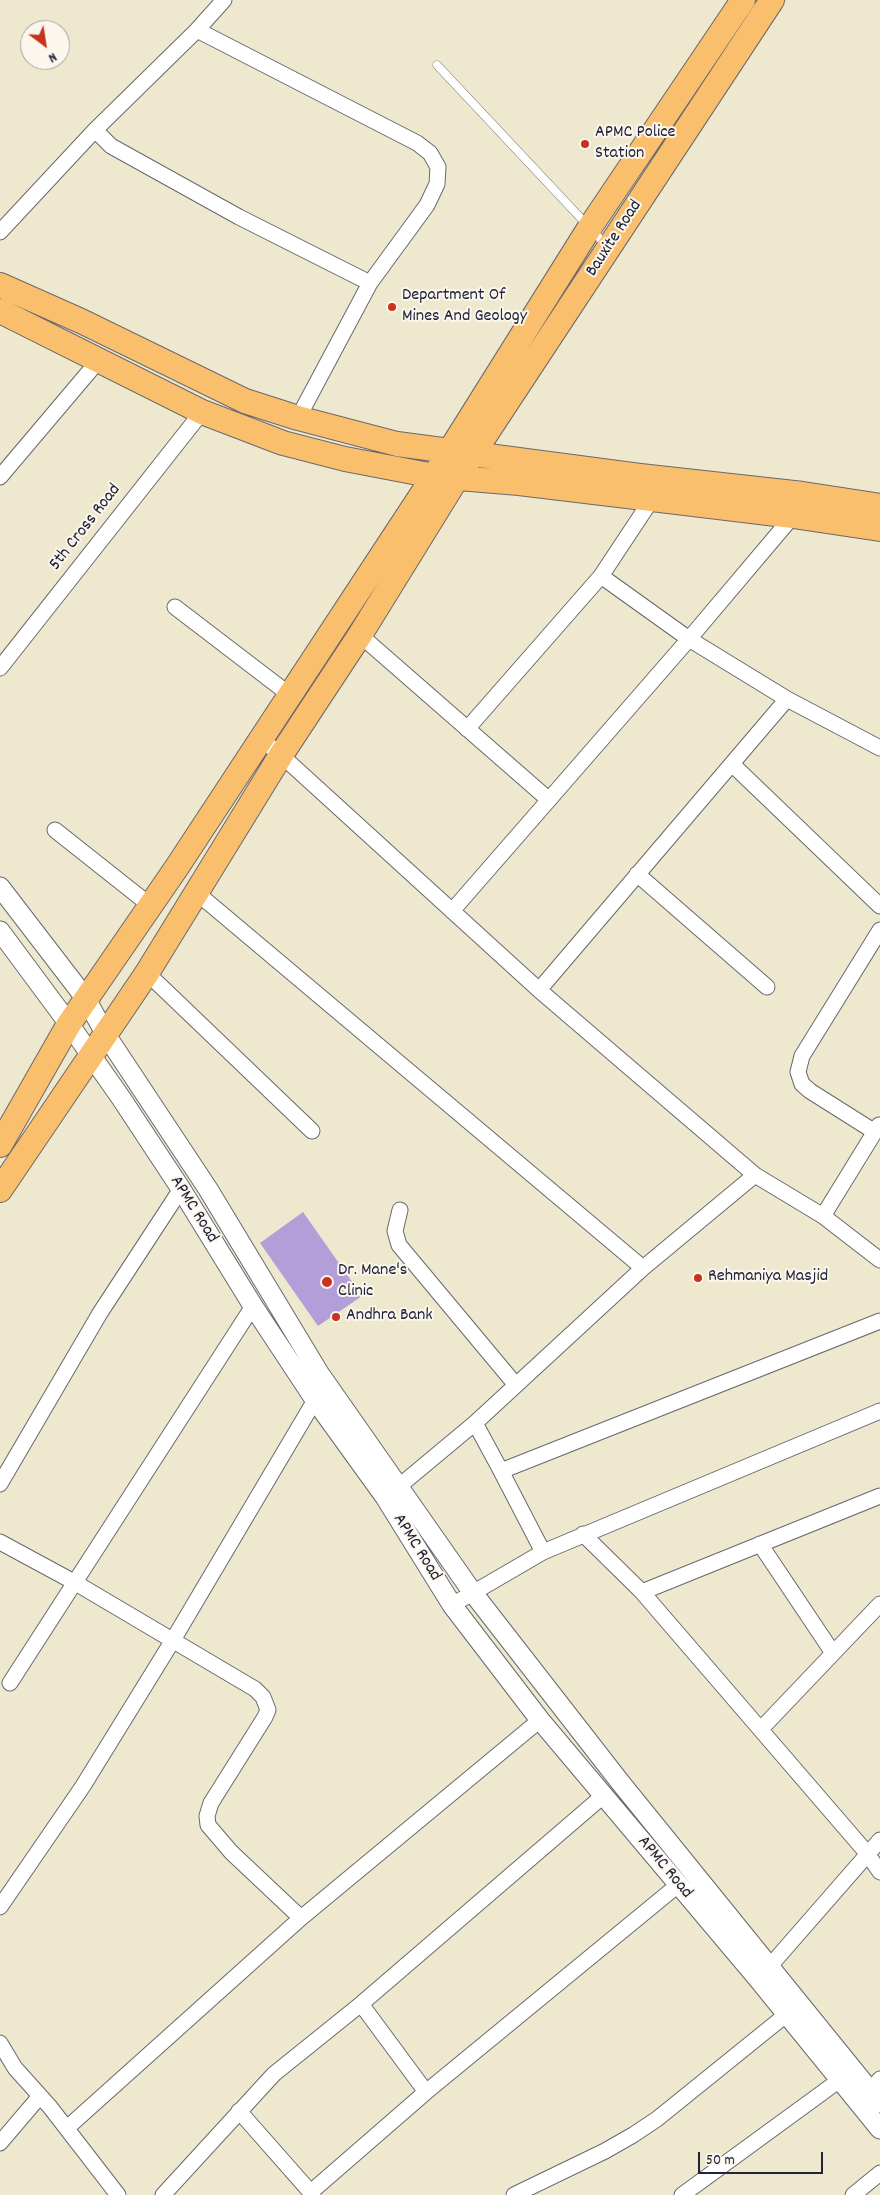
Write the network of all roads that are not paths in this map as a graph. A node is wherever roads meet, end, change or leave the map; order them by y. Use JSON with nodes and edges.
{"nodes":[{"id":1,"x":224,"y":0,"type":"edge"},
{"id":2,"x":744,"y":0,"type":"edge"},
{"id":3,"x":772,"y":0,"type":"edge"},
{"id":4,"x":197,"y":30,"type":"junction"},
{"id":5,"x":711,"y":48,"type":"junction"},
{"id":6,"x":731,"y":62,"type":"junction"},
{"id":7,"x":437,"y":65,"type":"dead end"},
{"id":8,"x":95,"y":130,"type":"junction"},
{"id":9,"x":590,"y":227,"type":"junction"},
{"id":10,"x":0,"y":232,"type":"edge"},
{"id":11,"x":609,"y":248,"type":"junction"},
{"id":12,"x":370,"y":284,"type":"junction"},
{"id":13,"x":0,"y":285,"type":"edge"},
{"id":14,"x":0,"y":311,"type":"edge"},
{"id":15,"x":99,"y":360,"type":"junction"},
{"id":16,"x":202,"y":412,"type":"junction"},
{"id":17,"x":298,"y":418,"type":"junction"},
{"id":18,"x":449,"y":451,"type":"junction"},
{"id":19,"x":474,"y":454,"type":"junction"},
{"id":20,"x":434,"y":476,"type":"junction"},
{"id":21,"x":0,"y":477,"type":"edge"},
{"id":22,"x":457,"y":478,"type":"junction"},
{"id":23,"x":652,"y":499,"type":"junction"},
{"id":24,"x":880,"y":506,"type":"edge"},
{"id":25,"x":793,"y":516,"type":"junction"},
{"id":26,"x":880,"y":529,"type":"edge"},
{"id":27,"x":601,"y":576,"type":"junction"},
{"id":28,"x":175,"y":607,"type":"dead end"},
{"id":29,"x":360,"y":635,"type":"junction"},
{"id":30,"x":689,"y":639,"type":"junction"},
{"id":31,"x":0,"y":668,"type":"edge"},
{"id":32,"x":290,"y":695,"type":"junction"},
{"id":33,"x":787,"y":699,"type":"junction"},
{"id":34,"x":467,"y":729,"type":"junction"},
{"id":35,"x":261,"y":740,"type":"junction"},
{"id":36,"x":880,"y":748,"type":"edge"},
{"id":37,"x":282,"y":755,"type":"junction"},
{"id":38,"x":733,"y":765,"type":"junction"},
{"id":39,"x":549,"y":800,"type":"junction"},
{"id":40,"x":55,"y":830,"type":"dead end"},
{"id":41,"x":637,"y":874,"type":"junction"},
{"id":42,"x":0,"y":887,"type":"edge"},
{"id":43,"x":197,"y":893,"type":"junction"},
{"id":44,"x":151,"y":906,"type":"junction"},
{"id":45,"x":880,"y":906,"type":"edge"},
{"id":46,"x":452,"y":912,"type":"junction"},
{"id":47,"x":880,"y":930,"type":"edge"},
{"id":48,"x":0,"y":931,"type":"edge"},
{"id":49,"x":147,"y":973,"type":"junction"},
{"id":50,"x":767,"y":987,"type":"dead end"},
{"id":51,"x":539,"y":990,"type":"junction"},
{"id":52,"x":86,"y":999,"type":"junction"},
{"id":53,"x":69,"y":1024,"type":"junction"},
{"id":54,"x":106,"y":1035,"type":"junction"},
{"id":55,"x":91,"y":1056,"type":"junction"},
{"id":56,"x":877,"y":1128,"type":"edge"},
{"id":57,"x":312,"y":1131,"type":"dead end"},
{"id":58,"x":0,"y":1145,"type":"edge"},
{"id":59,"x":755,"y":1175,"type":"junction"},
{"id":60,"x":180,"y":1189,"type":"junction"},
{"id":61,"x":0,"y":1190,"type":"edge"},
{"id":62,"x":400,"y":1210,"type":"dead end"},
{"id":63,"x":823,"y":1216,"type":"junction"},
{"id":64,"x":880,"y":1260,"type":"edge"},
{"id":65,"x":643,"y":1268,"type":"junction"},
{"id":66,"x":252,"y":1306,"type":"junction"},
{"id":67,"x":880,"y":1320,"type":"edge"},
{"id":68,"x":516,"y":1384,"type":"junction"},
{"id":69,"x":315,"y":1400,"type":"junction"},
{"id":70,"x":880,"y":1411,"type":"edge"},
{"id":71,"x":475,"y":1423,"type":"junction"},
{"id":72,"x":501,"y":1471,"type":"junction"},
{"id":73,"x":0,"y":1484,"type":"edge"},
{"id":74,"x":400,"y":1486,"type":"junction"},
{"id":75,"x":880,"y":1496,"type":"edge"},
{"id":76,"x":385,"y":1497,"type":"junction"},
{"id":77,"x":583,"y":1534,"type":"junction"},
{"id":78,"x":0,"y":1542,"type":"edge"},
{"id":79,"x":760,"y":1544,"type":"junction"},
{"id":80,"x":543,"y":1552,"type":"junction"},
{"id":81,"x":74,"y":1582,"type":"junction"},
{"id":82,"x":642,"y":1592,"type":"junction"},
{"id":83,"x":473,"y":1593,"type":"junction"},
{"id":84,"x":880,"y":1604,"type":"edge"},
{"id":85,"x":452,"y":1605,"type":"junction"},
{"id":86,"x":173,"y":1640,"type":"junction"},
{"id":87,"x":833,"y":1653,"type":"junction"},
{"id":88,"x":10,"y":1683,"type":"dead end"},
{"id":89,"x":540,"y":1720,"type":"junction"},
{"id":90,"x":760,"y":1729,"type":"junction"},
{"id":91,"x":603,"y":1796,"type":"junction"},
{"id":92,"x":880,"y":1840,"type":"edge"},
{"id":93,"x":868,"y":1854,"type":"junction"},
{"id":94,"x":880,"y":1872,"type":"edge"},
{"id":95,"x":678,"y":1885,"type":"junction"},
{"id":96,"x":0,"y":1907,"type":"edge"},
{"id":97,"x":301,"y":1918,"type":"junction"},
{"id":98,"x":765,"y":1973,"type":"junction"},
{"id":99,"x":361,"y":2004,"type":"junction"},
{"id":100,"x":787,"y":2014,"type":"junction"},
{"id":101,"x":0,"y":2043,"type":"edge"},
{"id":102,"x":841,"y":2079,"type":"junction"},
{"id":103,"x":877,"y":2091,"type":"edge"},
{"id":104,"x":426,"y":2092,"type":"junction"},
{"id":105,"x":40,"y":2096,"type":"junction"},
{"id":106,"x":239,"y":2112,"type":"junction"},
{"id":107,"x":67,"y":2128,"type":"junction"},
{"id":108,"x":880,"y":2129,"type":"edge"},
{"id":109,"x":0,"y":2143,"type":"edge"},
{"id":110,"x":880,"y":2174,"type":"edge"},
{"id":111,"x":312,"y":2193,"type":"edge"},
{"id":112,"x":118,"y":2195,"type":"edge"},
{"id":113,"x":163,"y":2195,"type":"edge"},
{"id":114,"x":514,"y":2195,"type":"edge"},
{"id":115,"x":682,"y":2195,"type":"edge"},
{"id":116,"x":853,"y":2195,"type":"edge"}],
"edges":[{"from":1,"to":4,"type":"street"},
{"from":2,"to":5,"type":"main road"},
{"from":3,"to":6,"type":"main road","name":"Bauxite Road"},
{"from":4,"to":8,"type":"street"},
{"from":4,"to":12,"type":"street"},
{"from":5,"to":6,"type":"main road"},
{"from":5,"to":9,"type":"main road"},
{"from":6,"to":11,"type":"main road","name":"Bauxite Road"},
{"from":7,"to":9,"type":"lane"},
{"from":8,"to":10,"type":"street"},
{"from":8,"to":12,"type":"street"},
{"from":9,"to":11,"type":"lane"},
{"from":9,"to":18,"type":"main road"},
{"from":11,"to":19,"type":"main road","name":"Bauxite Road"},
{"from":12,"to":17,"type":"street"},
{"from":13,"to":17,"type":"main road"},
{"from":14,"to":15,"type":"main road"},
{"from":15,"to":16,"type":"main road"},
{"from":15,"to":21,"type":"street"},
{"from":16,"to":20,"type":"main road"},
{"from":16,"to":31,"type":"street","name":"5th Cross Road"},
{"from":17,"to":18,"type":"main road"},
{"from":18,"to":19,"type":"main road"},
{"from":18,"to":20,"type":"main road"},
{"from":19,"to":22,"type":"main road","name":"Bauxite Road"},
{"from":19,"to":24,"type":"main road"},
{"from":20,"to":22,"type":"main road"},
{"from":20,"to":32,"type":"main road"},
{"from":22,"to":23,"type":"main road"},
{"from":22,"to":29,"type":"main road","name":"Bauxite Road"},
{"from":23,"to":25,"type":"main road"},
{"from":23,"to":27,"type":"street"},
{"from":25,"to":26,"type":"main road"},
{"from":25,"to":30,"type":"street"},
{"from":27,"to":30,"type":"street"},
{"from":27,"to":34,"type":"street"},
{"from":28,"to":32,"type":"street"},
{"from":29,"to":34,"type":"street"},
{"from":29,"to":37,"type":"main road","name":"Bauxite Road"},
{"from":30,"to":33,"type":"street"},
{"from":30,"to":39,"type":"street"},
{"from":32,"to":35,"type":"main road"},
{"from":33,"to":36,"type":"street"},
{"from":33,"to":38,"type":"street"},
{"from":34,"to":39,"type":"street"},
{"from":35,"to":37,"type":"street"},
{"from":35,"to":44,"type":"main road"},
{"from":37,"to":43,"type":"main road","name":"Bauxite Road"},
{"from":37,"to":46,"type":"street"},
{"from":38,"to":41,"type":"street"},
{"from":38,"to":45,"type":"street"},
{"from":39,"to":46,"type":"street"},
{"from":40,"to":44,"type":"street"},
{"from":41,"to":50,"type":"street"},
{"from":41,"to":51,"type":"street"},
{"from":42,"to":52,"type":"street","name":"APMC Road"},
{"from":43,"to":49,"type":"main road","name":"Bauxite Road"},
{"from":43,"to":65,"type":"street"},
{"from":44,"to":52,"type":"main road"},
{"from":46,"to":51,"type":"street"},
{"from":47,"to":56,"type":"street"},
{"from":48,"to":53,"type":"street","name":"APMC Road"},
{"from":49,"to":54,"type":"main road","name":"Bauxite Road"},
{"from":49,"to":57,"type":"street"},
{"from":51,"to":59,"type":"street"},
{"from":52,"to":53,"type":"main road"},
{"from":52,"to":54,"type":"street","name":"APMC Road"},
{"from":53,"to":55,"type":"street","name":"APMC Road"},
{"from":53,"to":58,"type":"main road"},
{"from":54,"to":55,"type":"main road","name":"Bauxite Road"},
{"from":54,"to":74,"type":"street","name":"APMC Road"},
{"from":55,"to":60,"type":"street","name":"APMC Road"},
{"from":55,"to":61,"type":"main road","name":"Bauxite Road"},
{"from":56,"to":63,"type":"street"},
{"from":59,"to":63,"type":"street"},
{"from":59,"to":65,"type":"street"},
{"from":60,"to":66,"type":"street","name":"APMC Road"},
{"from":60,"to":73,"type":"street"},
{"from":62,"to":68,"type":"street"},
{"from":63,"to":64,"type":"street"},
{"from":65,"to":68,"type":"street"},
{"from":66,"to":69,"type":"street","name":"APMC Road"},
{"from":66,"to":81,"type":"street"},
{"from":67,"to":72,"type":"street"},
{"from":68,"to":71,"type":"street"},
{"from":69,"to":76,"type":"street","name":"APMC Road"},
{"from":69,"to":86,"type":"street"},
{"from":70,"to":77,"type":"street"},
{"from":71,"to":72,"type":"street"},
{"from":71,"to":74,"type":"street"},
{"from":72,"to":80,"type":"street"},
{"from":74,"to":76,"type":"street"},
{"from":74,"to":83,"type":"street","name":"APMC Road"},
{"from":75,"to":79,"type":"street"},
{"from":76,"to":85,"type":"street","name":"APMC Road"},
{"from":77,"to":80,"type":"street"},
{"from":77,"to":82,"type":"street"},
{"from":78,"to":81,"type":"street"},
{"from":79,"to":82,"type":"street"},
{"from":79,"to":87,"type":"street"},
{"from":80,"to":83,"type":"street"},
{"from":81,"to":86,"type":"street"},
{"from":81,"to":88,"type":"street"},
{"from":82,"to":90,"type":"street"},
{"from":83,"to":85,"type":"street"},
{"from":83,"to":98,"type":"street","name":"APMC Road"},
{"from":84,"to":87,"type":"street"},
{"from":85,"to":89,"type":"street","name":"APMC Road"},
{"from":86,"to":96,"type":"street"},
{"from":86,"to":97,"type":"street"},
{"from":87,"to":90,"type":"street"},
{"from":89,"to":91,"type":"street","name":"APMC Road"},
{"from":89,"to":97,"type":"street"},
{"from":90,"to":93,"type":"street"},
{"from":91,"to":95,"type":"street","name":"APMC Road"},
{"from":91,"to":99,"type":"street"},
{"from":92,"to":93,"type":"street"},
{"from":93,"to":94,"type":"street"},
{"from":93,"to":98,"type":"street"},
{"from":95,"to":98,"type":"street","name":"APMC Road"},
{"from":95,"to":104,"type":"street"},
{"from":97,"to":107,"type":"street"},
{"from":98,"to":100,"type":"street","name":"APMC Road"},
{"from":98,"to":103,"type":"street","name":"APMC Road"},
{"from":99,"to":104,"type":"street"},
{"from":99,"to":106,"type":"street"},
{"from":100,"to":102,"type":"street","name":"APMC Road"},
{"from":100,"to":114,"type":"street"},
{"from":101,"to":105,"type":"street"},
{"from":102,"to":108,"type":"street","name":"APMC Road"},
{"from":102,"to":115,"type":"street"},
{"from":104,"to":111,"type":"street"},
{"from":105,"to":107,"type":"street"},
{"from":105,"to":109,"type":"street"},
{"from":106,"to":111,"type":"street"},
{"from":106,"to":113,"type":"street"},
{"from":107,"to":112,"type":"street"},
{"from":110,"to":116,"type":"street"}]}
